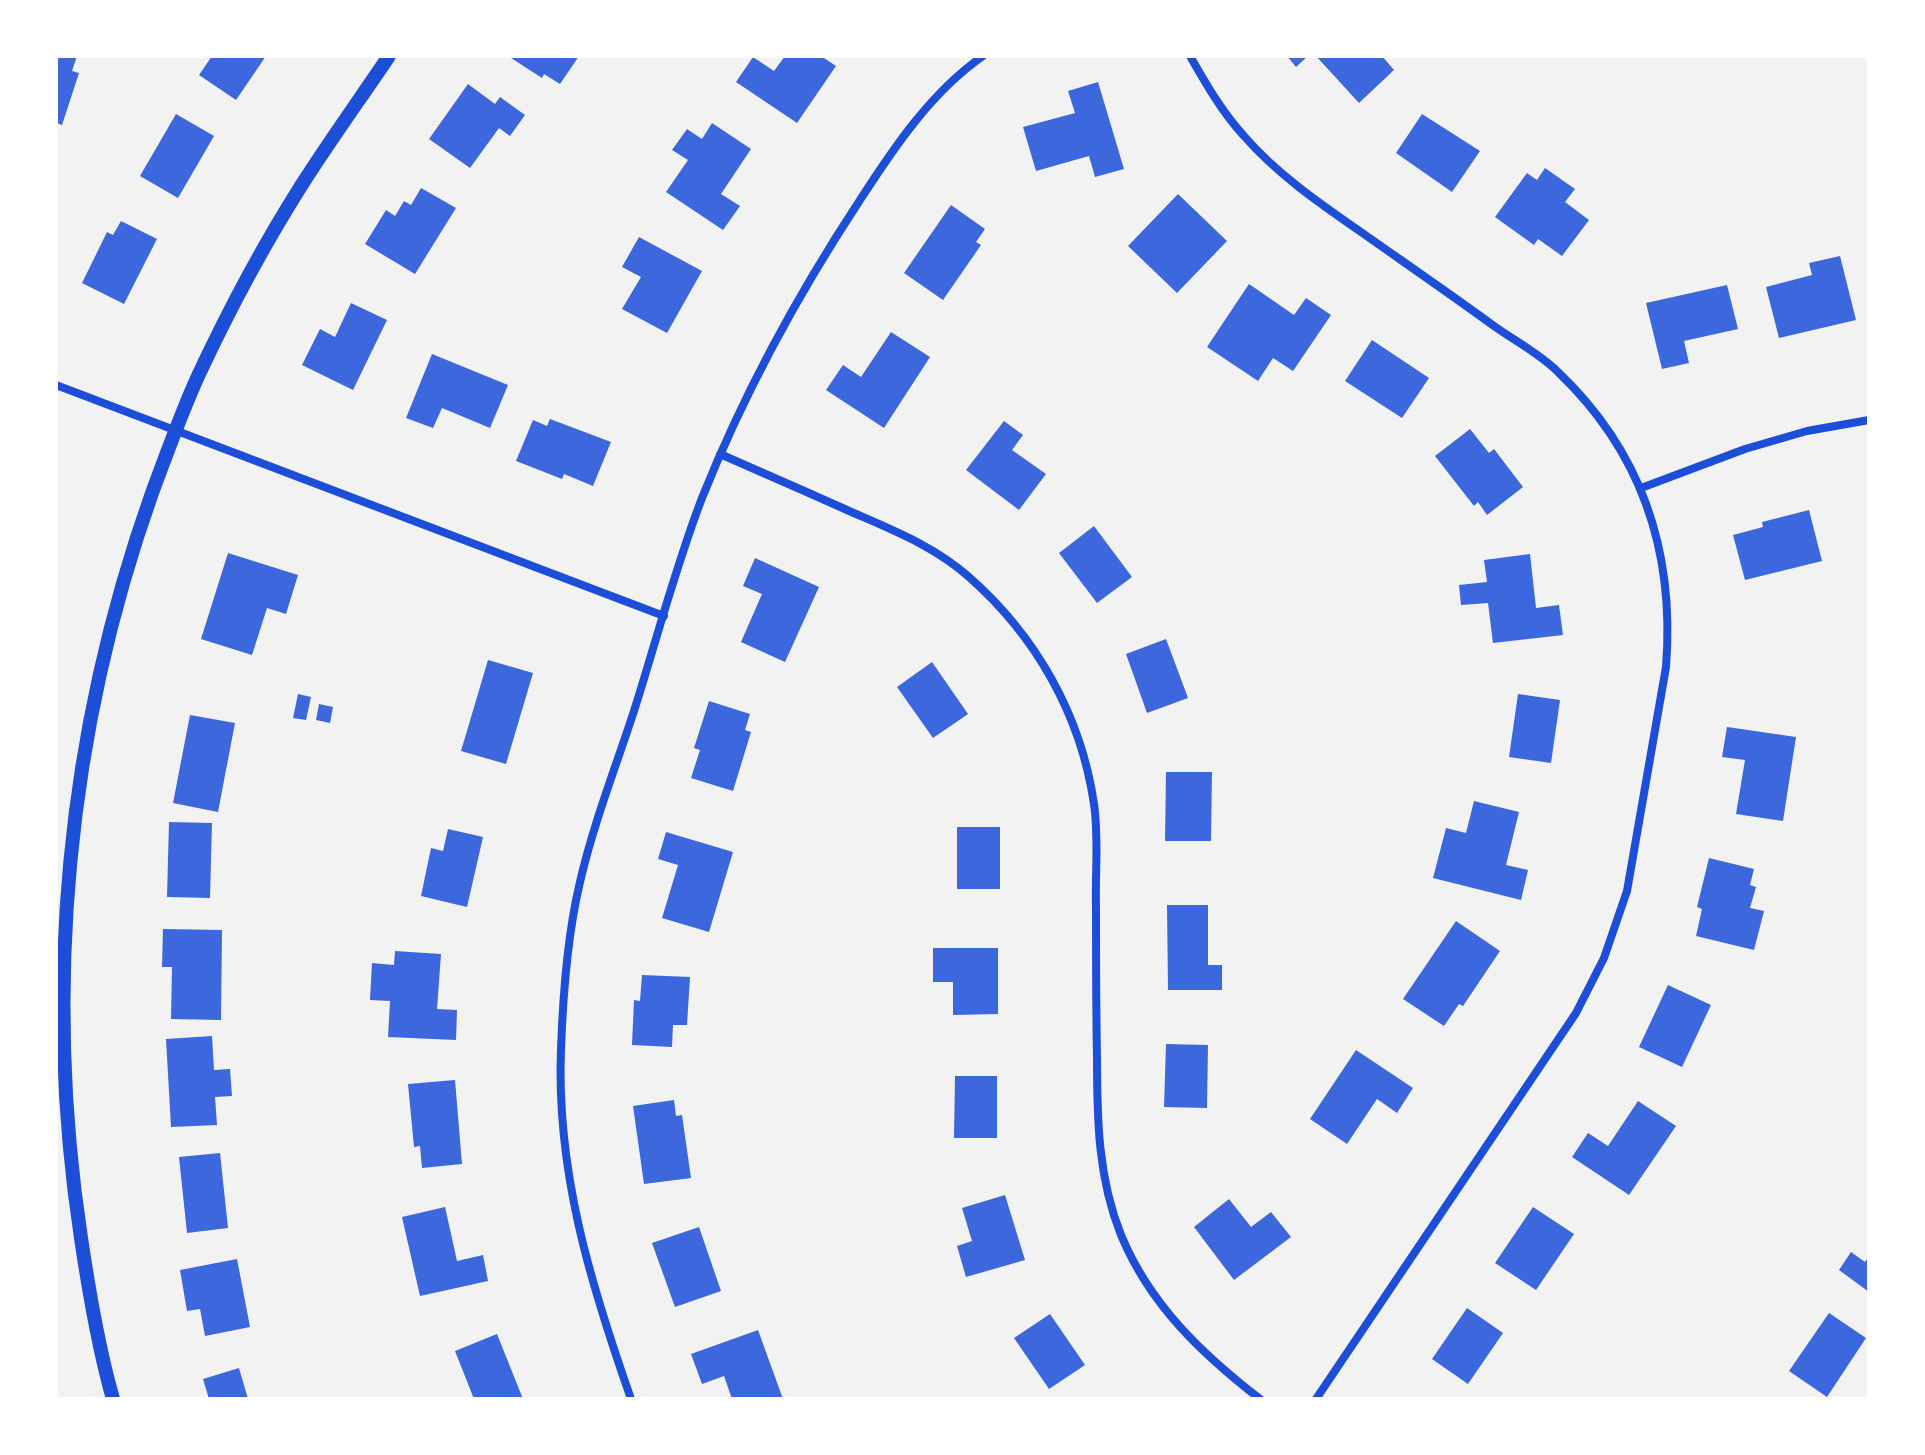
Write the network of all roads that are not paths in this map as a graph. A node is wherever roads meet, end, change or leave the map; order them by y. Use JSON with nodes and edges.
{"nodes":[{"id":1,"x":389,"y":56,"type":"edge"},
{"id":2,"x":983,"y":56,"type":"edge"},
{"id":3,"x":1190,"y":56,"type":"edge"},
{"id":4,"x":56,"y":385,"type":"edge"},
{"id":5,"x":1869,"y":420,"type":"edge"},
{"id":6,"x":175,"y":430,"type":"junction"},
{"id":7,"x":720,"y":454,"type":"junction"},
{"id":8,"x":1641,"y":488,"type":"junction"},
{"id":9,"x":664,"y":616,"type":"junction"},
{"id":10,"x":113,"y":1399,"type":"edge"},
{"id":11,"x":631,"y":1399,"type":"edge"},
{"id":12,"x":1260,"y":1399,"type":"edge"},
{"id":13,"x":1316,"y":1399,"type":"edge"}],
"edges":[{"from":1,"to":6,"type":"street"},
{"from":2,"to":7,"type":"street"},
{"from":3,"to":8,"type":"street"},
{"from":4,"to":6,"type":"street"},
{"from":5,"to":8,"type":"street"},
{"from":6,"to":9,"type":"street"},
{"from":6,"to":10,"type":"street"},
{"from":7,"to":9,"type":"street"},
{"from":7,"to":12,"type":"street"},
{"from":8,"to":13,"type":"street"},
{"from":9,"to":11,"type":"street"}]}
